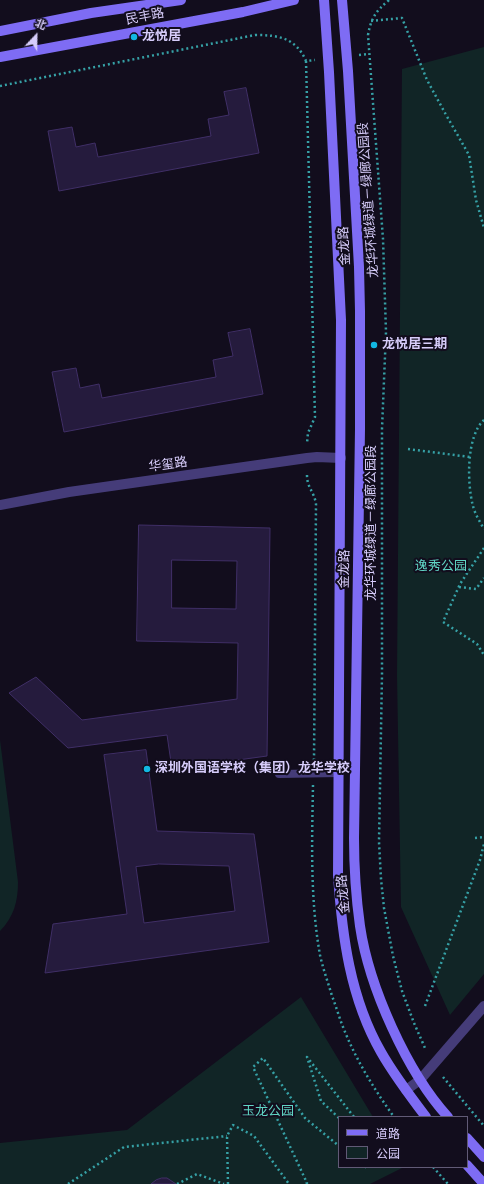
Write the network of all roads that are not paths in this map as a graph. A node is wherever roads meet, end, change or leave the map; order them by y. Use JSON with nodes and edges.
{"nodes":[{"id":1,"x":181,"y":0,"type":"edge"},
{"id":2,"x":294,"y":0,"type":"edge"},
{"id":3,"x":324,"y":0,"type":"edge"},
{"id":4,"x":342,"y":0,"type":"edge"},
{"id":5,"x":0,"y":31,"type":"edge"},
{"id":6,"x":0,"y":57,"type":"edge"},
{"id":7,"x":340,"y":458,"type":"junction"},
{"id":8,"x":0,"y":505,"type":"edge"},
{"id":9,"x":339,"y":773,"type":"junction"},
{"id":10,"x":279,"y":774,"type":"dead end"},
{"id":11,"x":484,"y":1006,"type":"edge"},
{"id":12,"x":420,"y":1080,"type":"junction"},
{"id":13,"x":406,"y":1090,"type":"junction"},
{"id":14,"x":425,"y":1116,"type":"edge"},
{"id":15,"x":447,"y":1116,"type":"edge"},
{"id":16,"x":468,"y":1139,"type":"edge"},
{"id":17,"x":484,"y":1156,"type":"edge"},
{"id":18,"x":468,"y":1166,"type":"edge"},
{"id":19,"x":484,"y":1184,"type":"edge"}],
"edges":[{"from":1,"to":5,"type":"main road","name":"民丰路"},
{"from":2,"to":6,"type":"main road","name":"民丰路"},
{"from":3,"to":7,"type":"main road","name":"金龙路"},
{"from":4,"to":12,"type":"main road","name":"金龙路"},
{"from":7,"to":8,"type":"street","name":"华玺路"},
{"from":7,"to":9,"type":"main road","name":"金龙路"},
{"from":9,"to":10,"type":"lane"},
{"from":9,"to":13,"type":"main road","name":"金龙路"},
{"from":11,"to":12,"type":"street"},
{"from":12,"to":13,"type":"street"},
{"from":12,"to":15,"type":"main road","name":"金龙路"},
{"from":13,"to":14,"type":"main road","name":"金龙路"},
{"from":16,"to":17,"type":"main road"},
{"from":18,"to":19,"type":"main road"}]}
